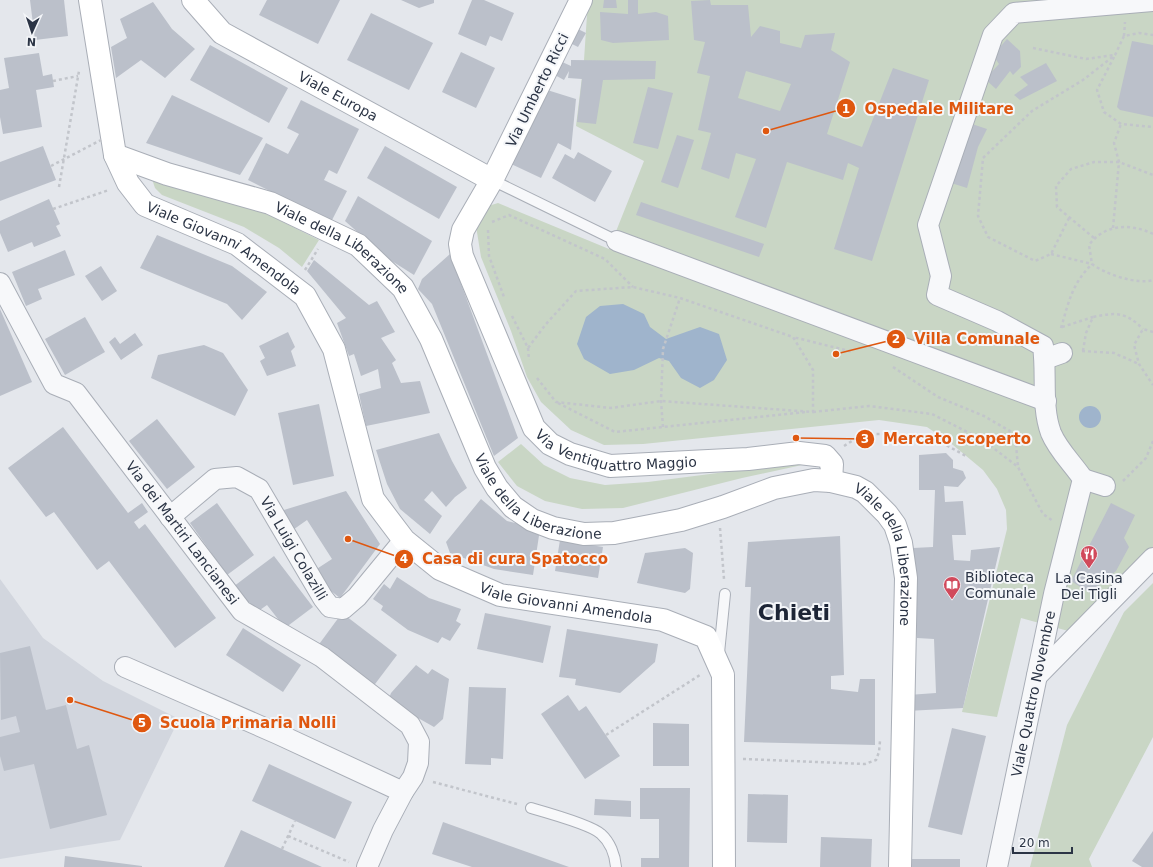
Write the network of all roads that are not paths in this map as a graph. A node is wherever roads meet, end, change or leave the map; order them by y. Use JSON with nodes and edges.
{"nodes":[{"id":1,"x":90,"y":0,"type":"edge"},
{"id":2,"x":193,"y":0,"type":"edge"},
{"id":3,"x":581,"y":0,"type":"edge"},
{"id":4,"x":1153,"y":1,"type":"edge"},
{"id":5,"x":108,"y":147,"type":"junction"},
{"id":6,"x":492,"y":180,"type":"junction"},
{"id":7,"x":617,"y":241,"type":"joint"},
{"id":8,"x":0,"y":283,"type":"edge"},
{"id":9,"x":1046,"y":401,"type":"junction"},
{"id":10,"x":1083,"y":479,"type":"junction"},
{"id":11,"x":831,"y":481,"type":"junction"},
{"id":12,"x":1105,"y":486,"type":"road end"},
{"id":13,"x":170,"y":517,"type":"junction"},
{"id":14,"x":404,"y":540,"type":"junction"},
{"id":15,"x":1153,"y":558,"type":"edge"},
{"id":16,"x":725,"y":594,"type":"road end"},
{"id":17,"x":717,"y":663,"type":"junction"},
{"id":18,"x":125,"y":667,"type":"dead end"},
{"id":19,"x":1037,"y":676,"type":"junction"},
{"id":20,"x":408,"y":785,"type":"junction"},
{"id":21,"x":530,"y":808,"type":"road end"},
{"id":22,"x":360,"y":866,"type":"edge"},
{"id":23,"x":616,"y":867,"type":"edge"},
{"id":24,"x":724,"y":867,"type":"edge"},
{"id":25,"x":900,"y":867,"type":"edge"},
{"id":26,"x":997,"y":867,"type":"edge"}],
"edges":[{"from":1,"to":5,"type":"street"},
{"from":2,"to":6,"type":"street","name":"Viale Europa"},
{"from":3,"to":6,"type":"street","name":"Via Umberto Ricci"},
{"from":4,"to":9,"type":"street"},
{"from":5,"to":11,"type":"street","name":"Viale della Liberazione"},
{"from":5,"to":14,"type":"street","name":"Viale Giovanni Amendola"},
{"from":6,"to":7,"type":"lane"},
{"from":6,"to":11,"type":"street","name":"Via Ventiquattro Maggio"},
{"from":7,"to":9,"type":"street"},
{"from":8,"to":13,"type":"street","name":"Via dei Martiri Lancianesi"},
{"from":9,"to":10,"type":"street"},
{"from":10,"to":12,"type":"street"},
{"from":10,"to":19,"type":"street","name":"Viale Quattro Novembre"},
{"from":11,"to":25,"type":"street","name":"Viale della Liberazione"},
{"from":13,"to":14,"type":"street","name":"Via Luigi Colazilli"},
{"from":13,"to":20,"type":"street","name":"Via dei Martiri Lancianesi"},
{"from":14,"to":17,"type":"street","name":"Viale Giovanni Amendola"},
{"from":15,"to":19,"type":"street"},
{"from":16,"to":17,"type":"lane"},
{"from":17,"to":24,"type":"street","name":"Viale Giovanni Amendola"},
{"from":18,"to":20,"type":"street"},
{"from":19,"to":26,"type":"street","name":"Viale Quattro Novembre"},
{"from":20,"to":22,"type":"street","name":"Via dei Martiri Lancianesi"},
{"from":21,"to":23,"type":"lane"}]}
